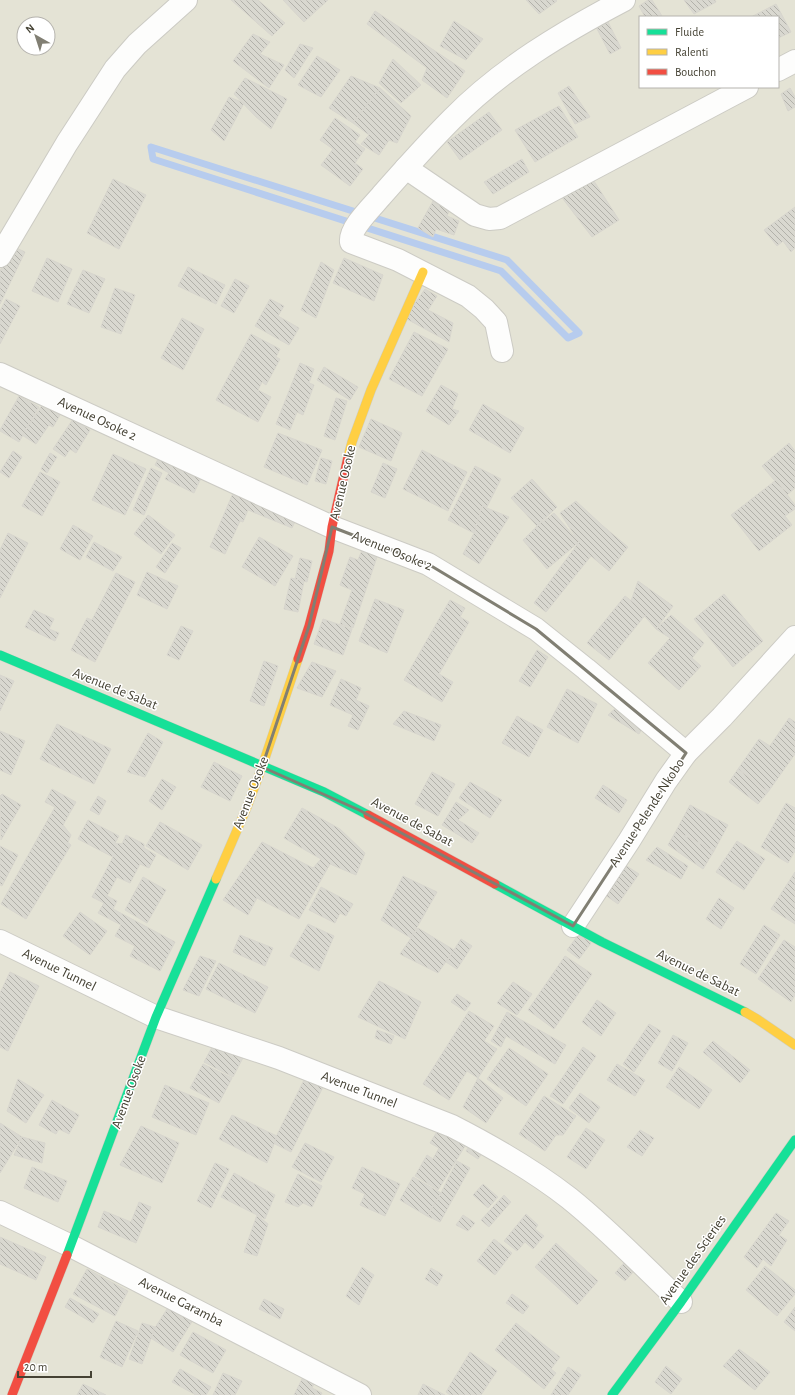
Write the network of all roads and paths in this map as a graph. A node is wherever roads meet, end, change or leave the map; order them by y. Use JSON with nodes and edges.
{"nodes":[{"id":1,"x":186,"y":0,"type":"edge"},
{"id":2,"x":624,"y":0,"type":"edge"},
{"id":3,"x":795,"y":61,"type":"edge"},
{"id":4,"x":779,"y":69,"type":"edge"},
{"id":5,"x":745,"y":88,"type":"edge"},
{"id":6,"x":406,"y":168,"type":"junction"},
{"id":7,"x":0,"y":256,"type":"edge"},
{"id":8,"x":423,"y":272,"type":"junction"},
{"id":9,"x":502,"y":351,"type":"dead end"},
{"id":10,"x":0,"y":374,"type":"edge"},
{"id":11,"x":332,"y":527,"type":"junction"},
{"id":12,"x":785,"y":648,"type":"edge"},
{"id":13,"x":0,"y":655,"type":"edge"},
{"id":14,"x":686,"y":754,"type":"junction"},
{"id":15,"x":262,"y":767,"type":"junction"},
{"id":16,"x":573,"y":926,"type":"junction"},
{"id":17,"x":0,"y":941,"type":"edge"},
{"id":18,"x":156,"y":1017,"type":"junction"},
{"id":19,"x":795,"y":1045,"type":"edge"},
{"id":20,"x":795,"y":1140,"type":"edge"},
{"id":21,"x":0,"y":1212,"type":"edge"},
{"id":22,"x":71,"y":1246,"type":"junction"},
{"id":23,"x":681,"y":1302,"type":"junction"},
{"id":24,"x":12,"y":1395,"type":"edge"},
{"id":25,"x":360,"y":1395,"type":"edge"},
{"id":26,"x":612,"y":1395,"type":"edge"}],
"edges":[{"from":1,"to":7,"type":"street"},
{"from":2,"to":6,"type":"street"},
{"from":3,"to":4,"type":"street"},
{"from":5,"to":6,"type":"street"},
{"from":6,"to":8,"type":"street"},
{"from":8,"to":9,"type":"street"},
{"from":8,"to":11,"type":"street","name":"Avenue Osoke"},
{"from":10,"to":11,"type":"street","name":"Avenue Osoke 2"},
{"from":11,"to":14,"type":"street","name":"Avenue Osoke 2"},
{"from":11,"to":15,"type":"street","name":"Avenue Osoke"},
{"from":12,"to":14,"type":"street","name":"Avenue Pelende Nkobo"},
{"from":13,"to":15,"type":"street","name":"Avenue de Sabat"},
{"from":14,"to":16,"type":"street","name":"Avenue Pelende Nkobo"},
{"from":15,"to":16,"type":"street","name":"Avenue de Sabat"},
{"from":15,"to":18,"type":"street","name":"Avenue Osoke"},
{"from":16,"to":19,"type":"street","name":"Avenue de Sabat"},
{"from":17,"to":18,"type":"street","name":"Avenue Tunnel"},
{"from":18,"to":22,"type":"street","name":"Avenue Osoke"},
{"from":18,"to":23,"type":"street","name":"Avenue Tunnel"},
{"from":20,"to":23,"type":"street","name":"Avenue des Scieries"},
{"from":21,"to":22,"type":"street","name":"Avenue Garamba"},
{"from":22,"to":24,"type":"street","name":"Avenue Osoke"},
{"from":22,"to":25,"type":"street","name":"Avenue Garamba"},
{"from":23,"to":26,"type":"street","name":"Avenue des Scieries"}]}
